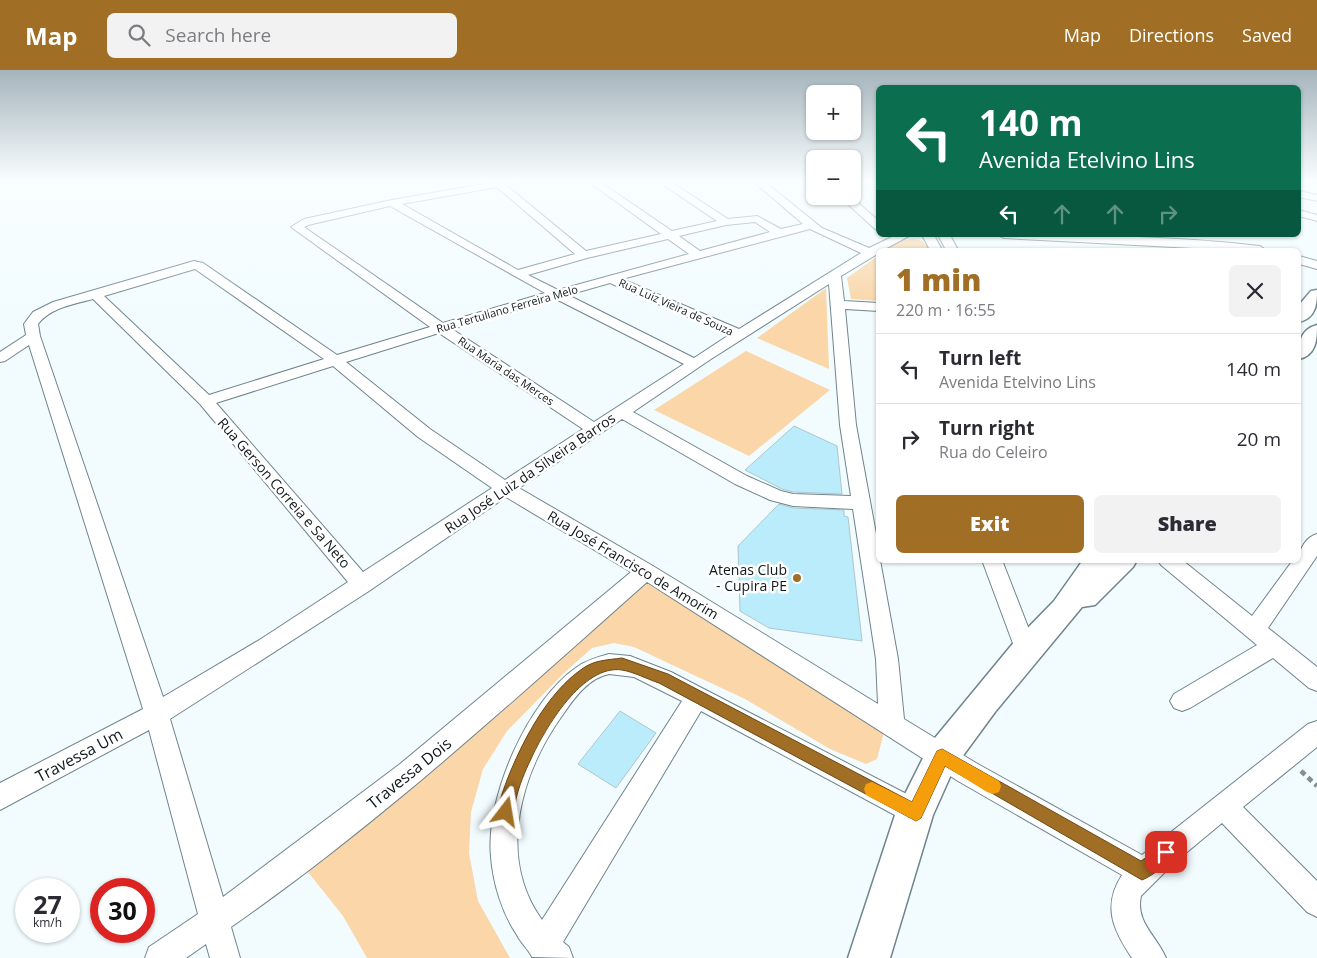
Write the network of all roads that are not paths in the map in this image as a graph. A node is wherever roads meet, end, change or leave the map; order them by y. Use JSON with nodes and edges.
{"nodes":[{"id":1,"x":306,"y":223,"type":"edge"},
{"id":2,"x":428,"y":223,"type":"edge"},
{"id":3,"x":546,"y":223,"type":"edge"},
{"id":4,"x":653,"y":223,"type":"edge"},
{"id":5,"x":720,"y":223,"type":"edge"},
{"id":6,"x":764,"y":223,"type":"edge"},
{"id":7,"x":811,"y":225,"type":"joint"},
{"id":8,"x":779,"y":233,"type":"junction"},
{"id":9,"x":669,"y":235,"type":"junction"},
{"id":10,"x":894,"y":237,"type":"edge"},
{"id":11,"x":1022,"y":237,"type":"edge"},
{"id":12,"x":1038,"y":237,"type":"edge"},
{"id":13,"x":1237,"y":237,"type":"edge"},
{"id":14,"x":878,"y":248,"type":"edge"},
{"id":15,"x":1028,"y":248,"type":"edge"},
{"id":16,"x":1231,"y":248,"type":"edge"},
{"id":17,"x":1247,"y":248,"type":"edge"},
{"id":18,"x":876,"y":249,"type":"edge"},
{"id":19,"x":870,"y":253,"type":"junction"},
{"id":20,"x":584,"y":255,"type":"junction"},
{"id":21,"x":699,"y":255,"type":"junction"},
{"id":22,"x":1301,"y":261,"type":"edge"},
{"id":23,"x":1317,"y":265,"type":"edge"},
{"id":24,"x":518,"y":274,"type":"junction"},
{"id":25,"x":835,"y":275,"type":"junction"},
{"id":26,"x":611,"y":279,"type":"junction"},
{"id":27,"x":95,"y":294,"type":"junction"},
{"id":28,"x":556,"y":294,"type":"junction"},
{"id":29,"x":838,"y":305,"type":"junction"},
{"id":30,"x":876,"y":307,"type":"edge"},
{"id":31,"x":441,"y":328,"type":"junction"},
{"id":32,"x":740,"y":335,"type":"junction"},
{"id":33,"x":33,"y":336,"type":"junction"},
{"id":34,"x":0,"y":358,"type":"edge"},
{"id":35,"x":335,"y":360,"type":"junction"},
{"id":36,"x":695,"y":364,"type":"junction"},
{"id":37,"x":206,"y":401,"type":"junction"},
{"id":38,"x":622,"y":412,"type":"junction"},
{"id":39,"x":595,"y":430,"type":"junction"},
{"id":40,"x":506,"y":490,"type":"junction"},
{"id":41,"x":861,"y":503,"type":"junction"},
{"id":42,"x":1317,"y":541,"type":"edge"},
{"id":43,"x":993,"y":563,"type":"edge"},
{"id":44,"x":1096,"y":563,"type":"edge"},
{"id":45,"x":1120,"y":563,"type":"edge"},
{"id":46,"x":1172,"y":563,"type":"edge"},
{"id":47,"x":646,"y":571,"type":"junction"},
{"id":48,"x":362,"y":584,"type":"junction"},
{"id":49,"x":1065,"y":609,"type":"junction"},
{"id":50,"x":1255,"y":629,"type":"junction"},
{"id":51,"x":1275,"y":646,"type":"junction"},
{"id":52,"x":1026,"y":650,"type":"junction"},
{"id":53,"x":1317,"y":681,"type":"edge"},
{"id":54,"x":697,"y":697,"type":"junction"},
{"id":55,"x":1182,"y":701,"type":"dead end"},
{"id":56,"x":157,"y":714,"type":"junction"},
{"id":57,"x":892,"y":726,"type":"junction"},
{"id":58,"x":1317,"y":732,"type":"edge"},
{"id":59,"x":942,"y":756,"type":"junction"},
{"id":60,"x":0,"y":796,"type":"edge"},
{"id":61,"x":1224,"y":806,"type":"junction"},
{"id":62,"x":916,"y":812,"type":"junction"},
{"id":63,"x":1142,"y":871,"type":"junction"},
{"id":64,"x":1317,"y":902,"type":"edge"},
{"id":65,"x":1126,"y":916,"type":"joint"},
{"id":66,"x":213,"y":922,"type":"junction"},
{"id":67,"x":550,"y":952,"type":"edge"},
{"id":68,"x":160,"y":958,"type":"edge"},
{"id":69,"x":224,"y":958,"type":"edge"},
{"id":70,"x":869,"y":958,"type":"edge"},
{"id":71,"x":1151,"y":958,"type":"edge"}],
"edges":[{"from":1,"to":31,"type":"street","name":"Rua Maria das Merces"},
{"from":2,"to":24,"type":"street"},
{"from":3,"to":20,"type":"street"},
{"from":4,"to":9,"type":"street"},
{"from":5,"to":9,"type":"street"},
{"from":6,"to":8,"type":"street"},
{"from":7,"to":8,"type":"street","name":"Rua Tertuliano Ferreira Melo"},
{"from":7,"to":19,"type":"street"},
{"from":8,"to":21,"type":"street","name":"Rua Tertuliano Ferreira Melo"},
{"from":9,"to":20,"type":"street"},
{"from":9,"to":21,"type":"street"},
{"from":10,"to":14,"type":"street","name":"Rua José Luiz da Silveira Barros"},
{"from":11,"to":15,"type":"street"},
{"from":12,"to":16,"type":"street"},
{"from":13,"to":17,"type":"street"},
{"from":18,"to":19,"type":"street","name":"Rua José Luiz da Silveira Barros"},
{"from":19,"to":25,"type":"street","name":"Rua José Luiz da Silveira Barros"},
{"from":20,"to":24,"type":"street"},
{"from":21,"to":26,"type":"street","name":"Rua Tertuliano Ferreira Melo"},
{"from":22,"to":23,"type":"street"},
{"from":24,"to":28,"type":"street"},
{"from":25,"to":29,"type":"street"},
{"from":25,"to":32,"type":"street","name":"Rua José Luiz da Silveira Barros"},
{"from":26,"to":28,"type":"street","name":"Rua Tertuliano Ferreira Melo"},
{"from":26,"to":32,"type":"street","name":"Rua Luiz Vieira de Souza"},
{"from":27,"to":33,"type":"street","name":"Rua José Francisco de Amorim"},
{"from":27,"to":35,"type":"street","name":"Rua José Francisco de Amorim"},
{"from":27,"to":37,"type":"street","name":"Rua Gerson Correia e Sa Neto"},
{"from":28,"to":31,"type":"street","name":"Rua Tertuliano Ferreira Melo"},
{"from":28,"to":36,"type":"street"},
{"from":29,"to":30,"type":"street"},
{"from":29,"to":41,"type":"street"},
{"from":31,"to":35,"type":"street","name":"Rua Tertuliano Ferreira Melo"},
{"from":31,"to":39,"type":"street","name":"Rua Maria das Merces"},
{"from":32,"to":36,"type":"street","name":"Rua José Luiz da Silveira Barros"},
{"from":33,"to":34,"type":"street"},
{"from":33,"to":56,"type":"street"},
{"from":35,"to":37,"type":"street","name":"Rua Tertuliano Ferreira Melo"},
{"from":35,"to":40,"type":"street","name":"Rua José Francisco de Amorim"},
{"from":36,"to":38,"type":"street","name":"Rua José Luiz da Silveira Barros"},
{"from":37,"to":48,"type":"street","name":"Rua Gerson Correia e Sa Neto"},
{"from":38,"to":39,"type":"street","name":"Rua José Luiz da Silveira Barros"},
{"from":38,"to":41,"type":"street"},
{"from":39,"to":40,"type":"street","name":"Rua José Luiz da Silveira Barros"},
{"from":40,"to":47,"type":"street","name":"Rua José Francisco de Amorim"},
{"from":40,"to":48,"type":"street","name":"Rua José Luiz da Silveira Barros"},
{"from":41,"to":57,"type":"street"},
{"from":42,"to":50,"type":"street"},
{"from":43,"to":52,"type":"street"},
{"from":44,"to":49,"type":"main road"},
{"from":45,"to":49,"type":"main road"},
{"from":46,"to":50,"type":"street"},
{"from":47,"to":57,"type":"street","name":"Rua José Francisco de Amorim"},
{"from":47,"to":66,"type":"street","name":"Travessa Dois"},
{"from":48,"to":56,"type":"street","name":"Rua José Luiz da Silveira Barros"},
{"from":49,"to":52,"type":"main road"},
{"from":50,"to":51,"type":"street"},
{"from":51,"to":53,"type":"street"},
{"from":51,"to":55,"type":"street"},
{"from":52,"to":59,"type":"main road"},
{"from":54,"to":62,"type":"street"},
{"from":54,"to":67,"type":"street"},
{"from":54,"to":67,"type":"street"},
{"from":56,"to":60,"type":"street","name":"Travessa Um"},
{"from":56,"to":66,"type":"street"},
{"from":57,"to":59,"type":"street","name":"Rua José Francisco de Amorim"},
{"from":58,"to":61,"type":"street"},
{"from":59,"to":62,"type":"main road"},
{"from":59,"to":63,"type":"street"},
{"from":61,"to":63,"type":"street"},
{"from":61,"to":64,"type":"street"},
{"from":62,"to":70,"type":"main road"},
{"from":63,"to":65,"type":"street"},
{"from":65,"to":71,"type":"street"},
{"from":66,"to":68,"type":"street","name":"Travessa Dois"},
{"from":66,"to":69,"type":"street"}]}
